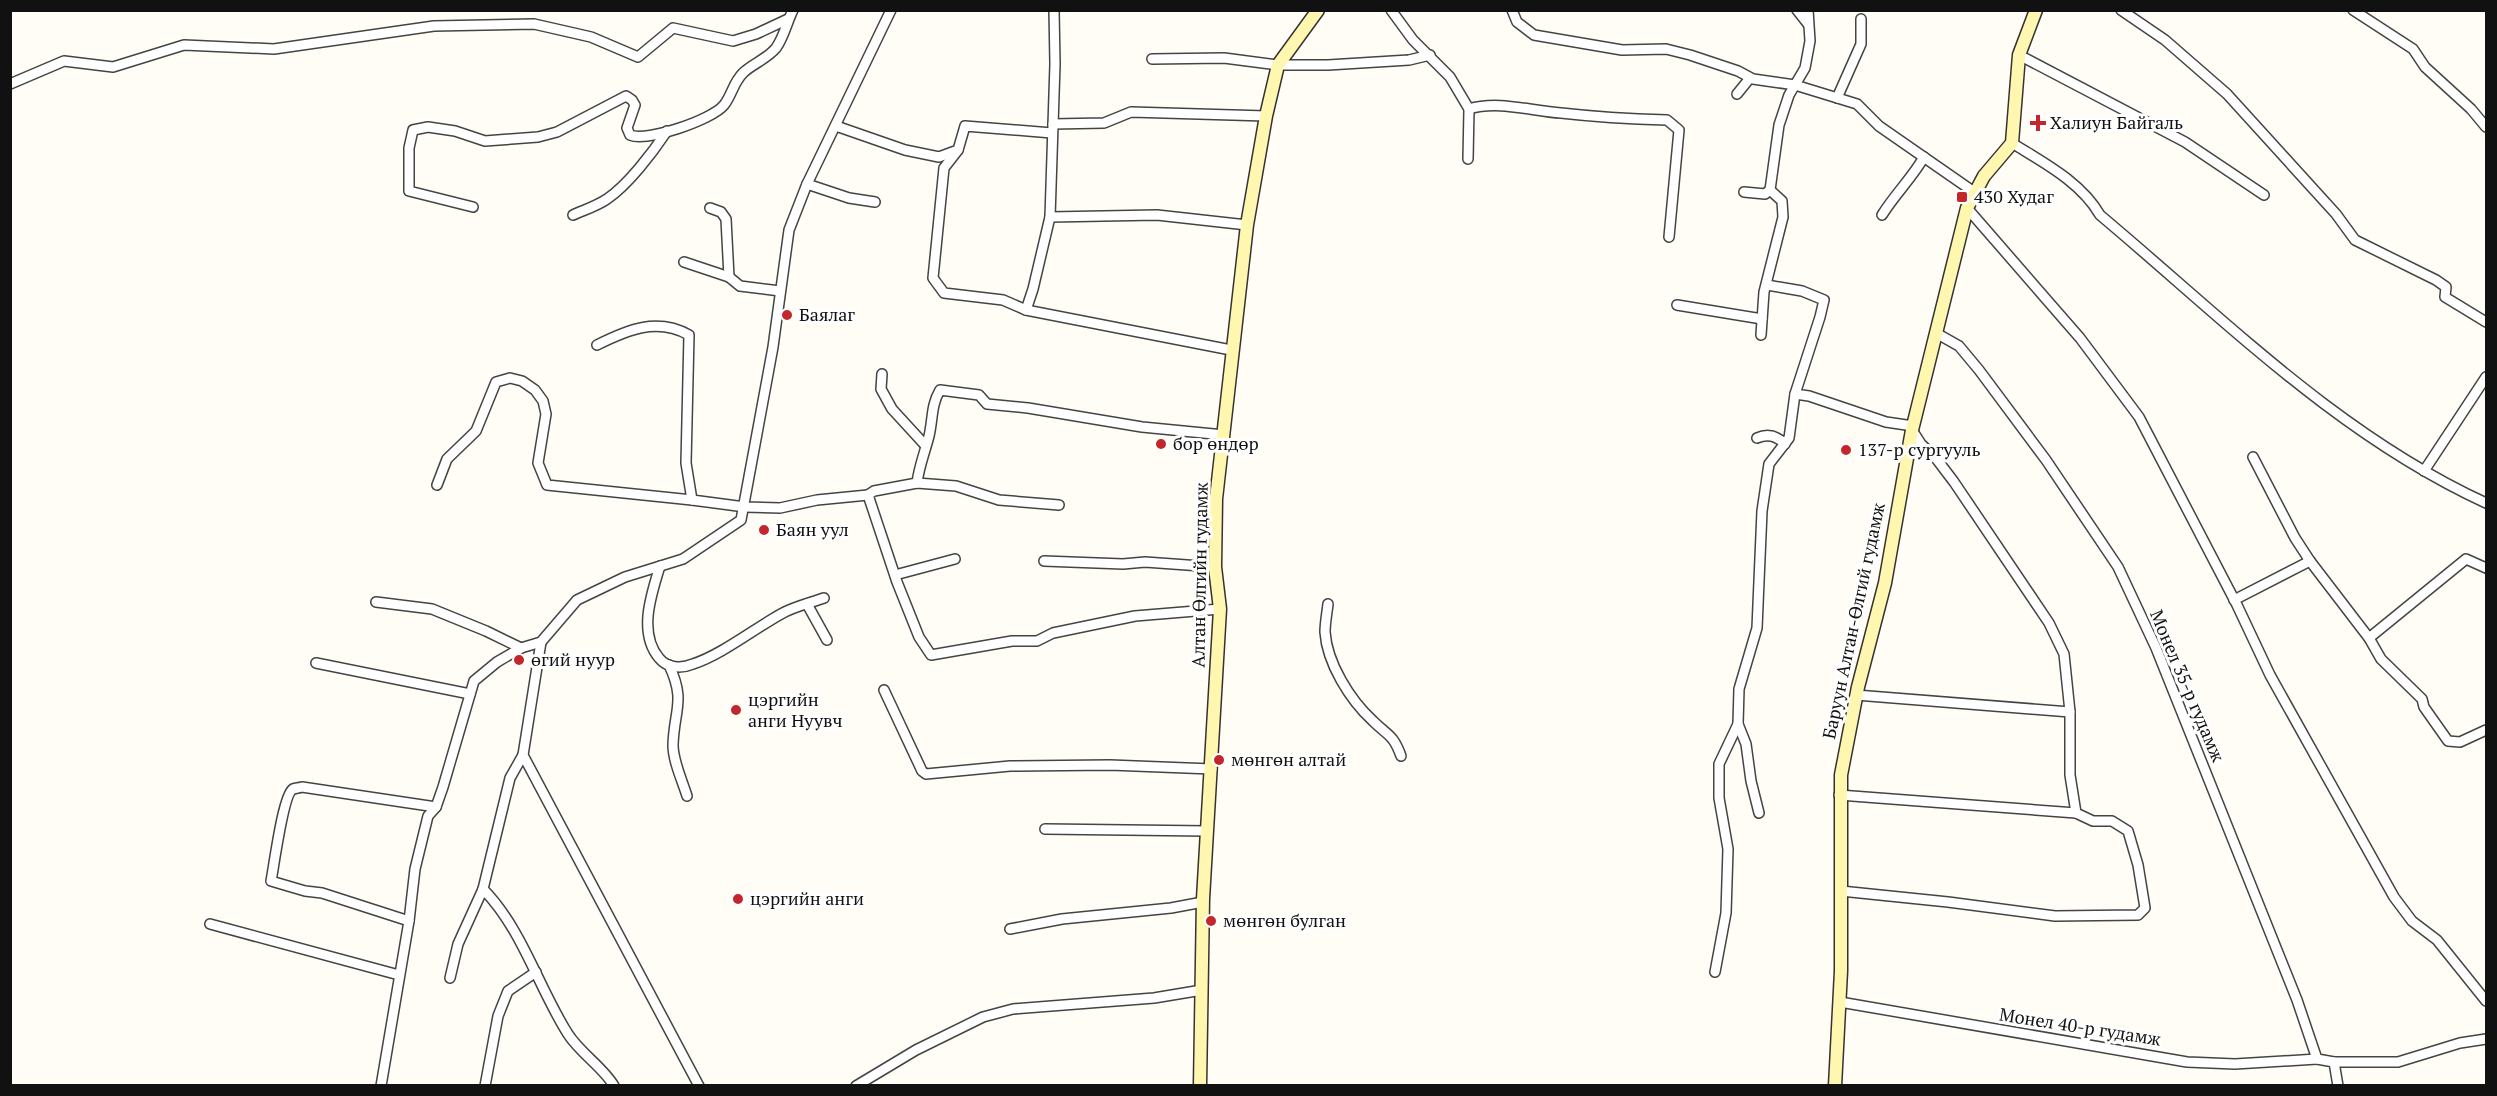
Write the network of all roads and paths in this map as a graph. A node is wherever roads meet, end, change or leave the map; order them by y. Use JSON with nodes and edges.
{"nodes":[{"id":1,"x":891,"y":10,"type":"edge"},
{"id":2,"x":1054,"y":10,"type":"edge"},
{"id":3,"x":1318,"y":10,"type":"edge"},
{"id":4,"x":1391,"y":10,"type":"edge"},
{"id":5,"x":1512,"y":10,"type":"edge"},
{"id":6,"x":1797,"y":10,"type":"edge"},
{"id":7,"x":1808,"y":10,"type":"edge"},
{"id":8,"x":2036,"y":10,"type":"edge"},
{"id":9,"x":2121,"y":10,"type":"edge"},
{"id":10,"x":2353,"y":10,"type":"edge"},
{"id":11,"x":791,"y":15,"type":"edge"},
{"id":12,"x":1861,"y":19,"type":"dead end"},
{"id":13,"x":1808,"y":24,"type":"junction"},
{"id":14,"x":1430,"y":55,"type":"junction"},
{"id":15,"x":2019,"y":56,"type":"junction"},
{"id":16,"x":1152,"y":59,"type":"dead end"},
{"id":17,"x":1278,"y":65,"type":"junction"},
{"id":18,"x":1750,"y":78,"type":"junction"},
{"id":19,"x":10,"y":84,"type":"edge"},
{"id":20,"x":1795,"y":85,"type":"junction"},
{"id":21,"x":1737,"y":94,"type":"dead end"},
{"id":22,"x":1837,"y":98,"type":"junction"},
{"id":23,"x":1469,"y":109,"type":"junction"},
{"id":24,"x":1266,"y":116,"type":"junction"},
{"id":25,"x":836,"y":126,"type":"junction"},
{"id":26,"x":2487,"y":127,"type":"edge"},
{"id":27,"x":1053,"y":129,"type":"junction"},
{"id":28,"x":667,"y":131,"type":"junction"},
{"id":29,"x":2012,"y":143,"type":"junction"},
{"id":30,"x":958,"y":150,"type":"junction"},
{"id":31,"x":1924,"y":157,"type":"junction"},
{"id":32,"x":1468,"y":159,"type":"dead end"},
{"id":33,"x":807,"y":184,"type":"junction"},
{"id":34,"x":1770,"y":190,"type":"junction"},
{"id":35,"x":1744,"y":192,"type":"dead end"},
{"id":36,"x":1974,"y":192,"type":"junction"},
{"id":37,"x":2264,"y":195,"type":"dead end"},
{"id":38,"x":876,"y":202,"type":"dead end"},
{"id":39,"x":473,"y":207,"type":"dead end"},
{"id":40,"x":710,"y":208,"type":"dead end"},
{"id":41,"x":1967,"y":208,"type":"junction"},
{"id":42,"x":573,"y":215,"type":"dead end"},
{"id":43,"x":1882,"y":215,"type":"dead end"},
{"id":44,"x":1050,"y":217,"type":"junction"},
{"id":45,"x":1247,"y":225,"type":"junction"},
{"id":46,"x":1668,"y":237,"type":"dead end"},
{"id":47,"x":684,"y":262,"type":"dead end"},
{"id":48,"x":729,"y":277,"type":"junction"},
{"id":49,"x":1767,"y":285,"type":"junction"},
{"id":50,"x":780,"y":291,"type":"junction"},
{"id":51,"x":1677,"y":304,"type":"dead end"},
{"id":52,"x":1026,"y":310,"type":"junction"},
{"id":53,"x":1762,"y":319,"type":"junction"},
{"id":54,"x":2487,"y":322,"type":"edge"},
{"id":55,"x":1936,"y":333,"type":"junction"},
{"id":56,"x":1761,"y":335,"type":"dead end"},
{"id":57,"x":597,"y":345,"type":"dead end"},
{"id":58,"x":1231,"y":350,"type":"junction"},
{"id":59,"x":882,"y":374,"type":"dead end"},
{"id":60,"x":2487,"y":377,"type":"edge"},
{"id":61,"x":1795,"y":394,"type":"junction"},
{"id":62,"x":1912,"y":428,"type":"junction"},
{"id":63,"x":1224,"y":435,"type":"junction"},
{"id":64,"x":1757,"y":438,"type":"dead end"},
{"id":65,"x":1785,"y":444,"type":"junction"},
{"id":66,"x":925,"y":445,"type":"junction"},
{"id":67,"x":2253,"y":457,"type":"dead end"},
{"id":68,"x":2424,"y":471,"type":"junction"},
{"id":69,"x":917,"y":483,"type":"junction"},
{"id":70,"x":437,"y":485,"type":"dead end"},
{"id":71,"x":868,"y":495,"type":"junction"},
{"id":72,"x":692,"y":500,"type":"junction"},
{"id":73,"x":2487,"y":503,"type":"edge"},
{"id":74,"x":1059,"y":505,"type":"dead end"},
{"id":75,"x":745,"y":507,"type":"junction"},
{"id":76,"x":955,"y":559,"type":"dead end"},
{"id":77,"x":1044,"y":561,"type":"dead end"},
{"id":78,"x":2310,"y":561,"type":"junction"},
{"id":79,"x":660,"y":566,"type":"junction"},
{"id":80,"x":1215,"y":567,"type":"junction"},
{"id":81,"x":2487,"y":568,"type":"edge"},
{"id":82,"x":895,"y":575,"type":"junction"},
{"id":83,"x":824,"y":598,"type":"dead end"},
{"id":84,"x":2234,"y":600,"type":"junction"},
{"id":85,"x":376,"y":602,"type":"dead end"},
{"id":86,"x":807,"y":604,"type":"junction"},
{"id":87,"x":1328,"y":604,"type":"dead end"},
{"id":88,"x":1220,"y":609,"type":"junction"},
{"id":89,"x":2369,"y":638,"type":"junction"},
{"id":90,"x":826,"y":639,"type":"dead end"},
{"id":91,"x":541,"y":642,"type":"junction"},
{"id":92,"x":521,"y":648,"type":"junction"},
{"id":93,"x":316,"y":663,"type":"dead end"},
{"id":94,"x":669,"y":665,"type":"junction"},
{"id":95,"x":884,"y":690,"type":"dead end"},
{"id":96,"x":470,"y":694,"type":"junction"},
{"id":97,"x":1856,"y":695,"type":"junction"},
{"id":98,"x":2070,"y":712,"type":"junction"},
{"id":99,"x":1738,"y":724,"type":"junction"},
{"id":100,"x":2487,"y":730,"type":"edge"},
{"id":101,"x":523,"y":755,"type":"junction"},
{"id":102,"x":1401,"y":756,"type":"dead end"},
{"id":103,"x":1212,"y":769,"type":"junction"},
{"id":104,"x":1839,"y":795,"type":"junction"},
{"id":105,"x":687,"y":796,"type":"dead end"},
{"id":106,"x":436,"y":807,"type":"junction"},
{"id":107,"x":1759,"y":813,"type":"dead end"},
{"id":108,"x":2076,"y":813,"type":"junction"},
{"id":109,"x":1046,"y":829,"type":"dead end"},
{"id":110,"x":1207,"y":831,"type":"junction"},
{"id":111,"x":483,"y":889,"type":"junction"},
{"id":112,"x":1841,"y":891,"type":"junction"},
{"id":113,"x":1203,"y":902,"type":"junction"},
{"id":114,"x":409,"y":921,"type":"junction"},
{"id":115,"x":210,"y":924,"type":"dead end"},
{"id":116,"x":1010,"y":928,"type":"dead end"},
{"id":117,"x":536,"y":972,"type":"junction"},
{"id":118,"x":1715,"y":972,"type":"dead end"},
{"id":119,"x":399,"y":975,"type":"junction"},
{"id":120,"x":450,"y":978,"type":"dead end"},
{"id":121,"x":1202,"y":990,"type":"junction"},
{"id":122,"x":2487,"y":1001,"type":"edge"},
{"id":123,"x":1840,"y":1002,"type":"junction"},
{"id":124,"x":2487,"y":1039,"type":"edge"},
{"id":125,"x":2317,"y":1059,"type":"junction"},
{"id":126,"x":2334,"y":1062,"type":"junction"},
{"id":127,"x":381,"y":1086,"type":"edge"},
{"id":128,"x":485,"y":1086,"type":"edge"},
{"id":129,"x":614,"y":1086,"type":"edge"},
{"id":130,"x":699,"y":1086,"type":"edge"},
{"id":131,"x":856,"y":1086,"type":"edge"},
{"id":132,"x":1200,"y":1086,"type":"edge"},
{"id":133,"x":1835,"y":1086,"type":"edge"},
{"id":134,"x":2338,"y":1086,"type":"edge"}],
"edges":[{"from":1,"to":25,"type":"street"},
{"from":2,"to":27,"type":"street"},
{"from":3,"to":17,"type":"main road","name":"Алтан Өлгийн гудамж"},
{"from":4,"to":14,"type":"street"},
{"from":5,"to":18,"type":"street"},
{"from":6,"to":13,"type":"street"},
{"from":7,"to":13,"type":"street"},
{"from":8,"to":15,"type":"main road"},
{"from":9,"to":54,"type":"street"},
{"from":10,"to":26,"type":"street"},
{"from":11,"to":19,"type":"street"},
{"from":11,"to":28,"type":"street"},
{"from":12,"to":22,"type":"street"},
{"from":13,"to":20,"type":"street"},
{"from":14,"to":17,"type":"street"},
{"from":14,"to":23,"type":"street"},
{"from":15,"to":29,"type":"main road"},
{"from":15,"to":37,"type":"street"},
{"from":16,"to":17,"type":"street"},
{"from":17,"to":24,"type":"main road","name":"Алтан Өлгийн гудамж"},
{"from":18,"to":20,"type":"street"},
{"from":18,"to":21,"type":"street"},
{"from":20,"to":22,"type":"street"},
{"from":20,"to":34,"type":"street"},
{"from":22,"to":31,"type":"street"},
{"from":23,"to":32,"type":"street"},
{"from":23,"to":46,"type":"street"},
{"from":24,"to":27,"type":"street"},
{"from":24,"to":45,"type":"main road","name":"Алтан Өлгийн гудамж"},
{"from":25,"to":30,"type":"street"},
{"from":25,"to":33,"type":"street"},
{"from":27,"to":30,"type":"street"},
{"from":27,"to":44,"type":"street"},
{"from":28,"to":39,"type":"street"},
{"from":28,"to":42,"type":"street"},
{"from":29,"to":36,"type":"main road","name":"Баруун Алтан-Өлгий гудамж"},
{"from":29,"to":68,"type":"street"},
{"from":30,"to":52,"type":"street"},
{"from":31,"to":36,"type":"street"},
{"from":31,"to":43,"type":"street"},
{"from":33,"to":38,"type":"street"},
{"from":33,"to":50,"type":"street"},
{"from":34,"to":35,"type":"street"},
{"from":34,"to":49,"type":"street"},
{"from":36,"to":41,"type":"main road","name":"Баруун Алтан-Өлгий гудамж"},
{"from":40,"to":48,"type":"street"},
{"from":41,"to":55,"type":"main road","name":"Баруун Алтан-Өлгий гудамж"},
{"from":41,"to":84,"type":"street"},
{"from":44,"to":45,"type":"street"},
{"from":44,"to":52,"type":"street"},
{"from":45,"to":58,"type":"main road","name":"Алтан Өлгийн гудамж"},
{"from":47,"to":48,"type":"street"},
{"from":48,"to":50,"type":"street"},
{"from":49,"to":53,"type":"street"},
{"from":49,"to":61,"type":"street"},
{"from":50,"to":75,"type":"street"},
{"from":51,"to":53,"type":"street"},
{"from":52,"to":58,"type":"street"},
{"from":53,"to":56,"type":"street"},
{"from":55,"to":62,"type":"main road","name":"Баруун Алтан-Өлгий гудамж"},
{"from":55,"to":125,"type":"street","name":"Монел 35-р гудамж"},
{"from":57,"to":72,"type":"street"},
{"from":58,"to":63,"type":"main road","name":"Алтан Өлгийн гудамж"},
{"from":59,"to":66,"type":"street"},
{"from":60,"to":68,"type":"street"},
{"from":61,"to":62,"type":"street"},
{"from":61,"to":65,"type":"street"},
{"from":62,"to":97,"type":"main road","name":"Баруун Алтан-Өлгий гудамж"},
{"from":62,"to":98,"type":"street"},
{"from":63,"to":66,"type":"street"},
{"from":63,"to":80,"type":"main road","name":"Алтан Өлгийн гудамж"},
{"from":64,"to":65,"type":"street"},
{"from":65,"to":99,"type":"street"},
{"from":66,"to":69,"type":"street"},
{"from":67,"to":78,"type":"street"},
{"from":68,"to":73,"type":"street"},
{"from":69,"to":71,"type":"street"},
{"from":69,"to":74,"type":"street"},
{"from":70,"to":72,"type":"street"},
{"from":71,"to":75,"type":"street"},
{"from":71,"to":82,"type":"street"},
{"from":72,"to":75,"type":"street"},
{"from":75,"to":79,"type":"street"},
{"from":76,"to":82,"type":"street"},
{"from":77,"to":80,"type":"street"},
{"from":78,"to":84,"type":"street"},
{"from":78,"to":89,"type":"street"},
{"from":79,"to":91,"type":"street"},
{"from":79,"to":94,"type":"street"},
{"from":80,"to":88,"type":"main road","name":"Алтан Өлгийн гудамж"},
{"from":81,"to":89,"type":"street"},
{"from":82,"to":88,"type":"street"},
{"from":83,"to":86,"type":"street"},
{"from":84,"to":122,"type":"street"},
{"from":85,"to":92,"type":"street"},
{"from":86,"to":90,"type":"street"},
{"from":86,"to":94,"type":"street"},
{"from":87,"to":102,"type":"street"},
{"from":88,"to":103,"type":"main road","name":"Алтан Өлгийн гудамж"},
{"from":89,"to":100,"type":"street"},
{"from":91,"to":92,"type":"street"},
{"from":91,"to":101,"type":"street"},
{"from":92,"to":96,"type":"street"},
{"from":93,"to":96,"type":"street"},
{"from":94,"to":105,"type":"street"},
{"from":95,"to":103,"type":"street"},
{"from":96,"to":106,"type":"street"},
{"from":97,"to":98,"type":"street"},
{"from":97,"to":104,"type":"main road","name":"Баруун Алтан-Өлгий гудамж"},
{"from":98,"to":108,"type":"street"},
{"from":99,"to":107,"type":"street"},
{"from":99,"to":118,"type":"street"},
{"from":101,"to":111,"type":"street"},
{"from":101,"to":130,"type":"street"},
{"from":103,"to":110,"type":"main road","name":"Алтан Өлгийн гудамж"},
{"from":104,"to":108,"type":"street"},
{"from":104,"to":112,"type":"main road","name":"Баруун Алтан-Өлгий гудамж"},
{"from":106,"to":114,"type":"street"},
{"from":106,"to":114,"type":"street"},
{"from":108,"to":112,"type":"street"},
{"from":109,"to":110,"type":"street"},
{"from":110,"to":113,"type":"main road","name":"Алтан Өлгийн гудамж"},
{"from":111,"to":117,"type":"street"},
{"from":111,"to":120,"type":"street"},
{"from":112,"to":123,"type":"main road","name":"Баруун Алтан-Өлгий гудамж"},
{"from":113,"to":116,"type":"street"},
{"from":113,"to":121,"type":"main road","name":"Алтан Өлгийн гудамж"},
{"from":114,"to":119,"type":"street"},
{"from":115,"to":119,"type":"street"},
{"from":117,"to":128,"type":"street"},
{"from":117,"to":129,"type":"street"},
{"from":119,"to":127,"type":"street"},
{"from":121,"to":131,"type":"street"},
{"from":121,"to":132,"type":"main road","name":"Алтан Өлгийн гудамж"},
{"from":123,"to":125,"type":"street","name":"Монел 40-р гудамж"},
{"from":123,"to":133,"type":"main road","name":"Баруун Алтан-Өлгий гудамж"},
{"from":124,"to":126,"type":"street"},
{"from":125,"to":126,"type":"street"},
{"from":126,"to":134,"type":"street"}]}
